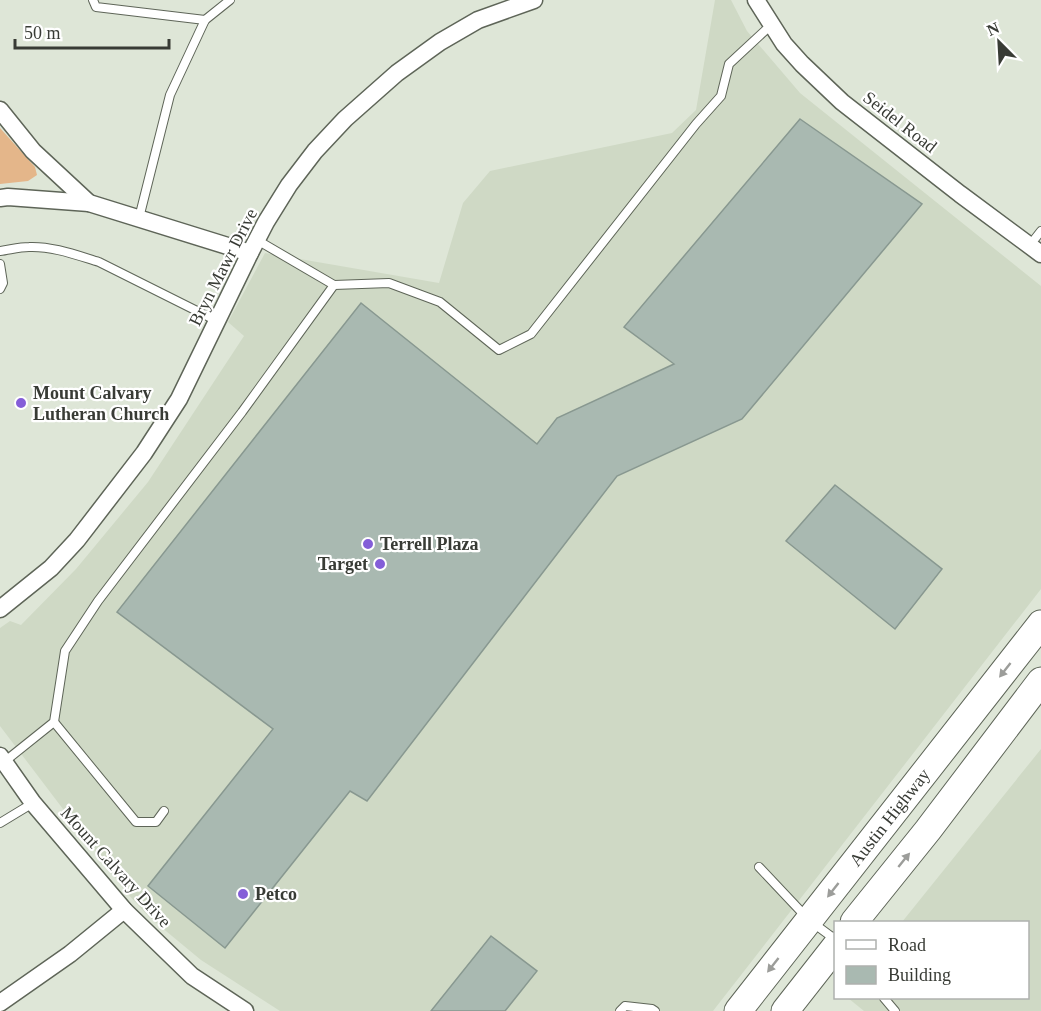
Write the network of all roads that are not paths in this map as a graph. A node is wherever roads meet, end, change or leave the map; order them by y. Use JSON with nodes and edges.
{"nodes":[{"id":1,"x":93,"y":0,"type":"edge"},
{"id":2,"x":230,"y":0,"type":"edge"},
{"id":3,"x":534,"y":0,"type":"edge"},
{"id":4,"x":756,"y":0,"type":"edge"},
{"id":5,"x":205,"y":20,"type":"junction"},
{"id":6,"x":771,"y":25,"type":"junction"},
{"id":7,"x":0,"y":110,"type":"edge"},
{"id":8,"x":0,"y":198,"type":"edge"},
{"id":9,"x":89,"y":203,"type":"junction"},
{"id":10,"x":138,"y":218,"type":"junction"},
{"id":11,"x":1041,"y":231,"type":"edge"},
{"id":12,"x":254,"y":247,"type":"junction"},
{"id":13,"x":1035,"y":250,"type":"edge"},
{"id":14,"x":0,"y":251,"type":"edge"},
{"id":15,"x":0,"y":264,"type":"edge"},
{"id":16,"x":334,"y":285,"type":"junction"},
{"id":17,"x":0,"y":289,"type":"edge"},
{"id":18,"x":217,"y":321,"type":"junction"},
{"id":19,"x":0,"y":609,"type":"edge"},
{"id":20,"x":1041,"y":624,"type":"edge"},
{"id":21,"x":1041,"y":681,"type":"edge"},
{"id":22,"x":54,"y":722,"type":"junction"},
{"id":23,"x":2,"y":759,"type":"edge"},
{"id":24,"x":33,"y":803,"type":"junction"},
{"id":25,"x":164,"y":812,"type":"dead end"},
{"id":26,"x":0,"y":823,"type":"edge"},
{"id":27,"x":759,"y":867,"type":"dead end"},
{"id":28,"x":124,"y":910,"type":"junction"},
{"id":29,"x":809,"y":920,"type":"junction"},
{"id":30,"x":855,"y":921,"type":"edge"},
{"id":31,"x":834,"y":939,"type":"edge"},
{"id":32,"x":834,"y":949,"type":"edge"},
{"id":33,"x":885,"y":999,"type":"edge"},
{"id":34,"x":0,"y":1004,"type":"edge"},
{"id":35,"x":245,"y":1011,"type":"edge"},
{"id":36,"x":620,"y":1011,"type":"edge"},
{"id":37,"x":655,"y":1011,"type":"edge"},
{"id":38,"x":738,"y":1011,"type":"edge"},
{"id":39,"x":785,"y":1011,"type":"edge"},
{"id":40,"x":895,"y":1011,"type":"edge"}],
"edges":[{"from":1,"to":5,"type":"lane"},
{"from":2,"to":5,"type":"lane"},
{"from":3,"to":12,"type":"street","name":"Bryn Mawr Drive"},
{"from":4,"to":6,"type":"street","name":"Seidel Road"},
{"from":5,"to":10,"type":"lane"},
{"from":6,"to":13,"type":"street","name":"Seidel Road"},
{"from":6,"to":16,"type":"lane"},
{"from":7,"to":9,"type":"street"},
{"from":8,"to":9,"type":"street"},
{"from":9,"to":10,"type":"street"},
{"from":10,"to":12,"type":"street"},
{"from":11,"to":13,"type":"lane"},
{"from":12,"to":16,"type":"lane"},
{"from":12,"to":18,"type":"street","name":"Bryn Mawr Drive"},
{"from":14,"to":18,"type":"lane"},
{"from":15,"to":17,"type":"lane"},
{"from":16,"to":22,"type":"lane"},
{"from":18,"to":19,"type":"street","name":"Bryn Mawr Drive"},
{"from":20,"to":29,"type":"main road","name":"Austin Highway","one_way":true},
{"from":30,"to":21,"type":"main road","name":"Austin Highway","one_way":true},
{"from":22,"to":23,"type":"lane"},
{"from":22,"to":25,"type":"lane"},
{"from":23,"to":24,"type":"street","name":"Mount Calvary Drive"},
{"from":24,"to":26,"type":"lane"},
{"from":24,"to":28,"type":"street","name":"Mount Calvary Drive"},
{"from":27,"to":29,"type":"lane"},
{"from":28,"to":34,"type":"street"},
{"from":28,"to":35,"type":"street","name":"Mount Calvary Drive"},
{"from":29,"to":31,"type":"lane"},
{"from":29,"to":38,"type":"main road","name":"Austin Highway","one_way":true},
{"from":32,"to":39,"type":"main road"},
{"from":33,"to":40,"type":"lane"},
{"from":36,"to":37,"type":"lane"}]}
